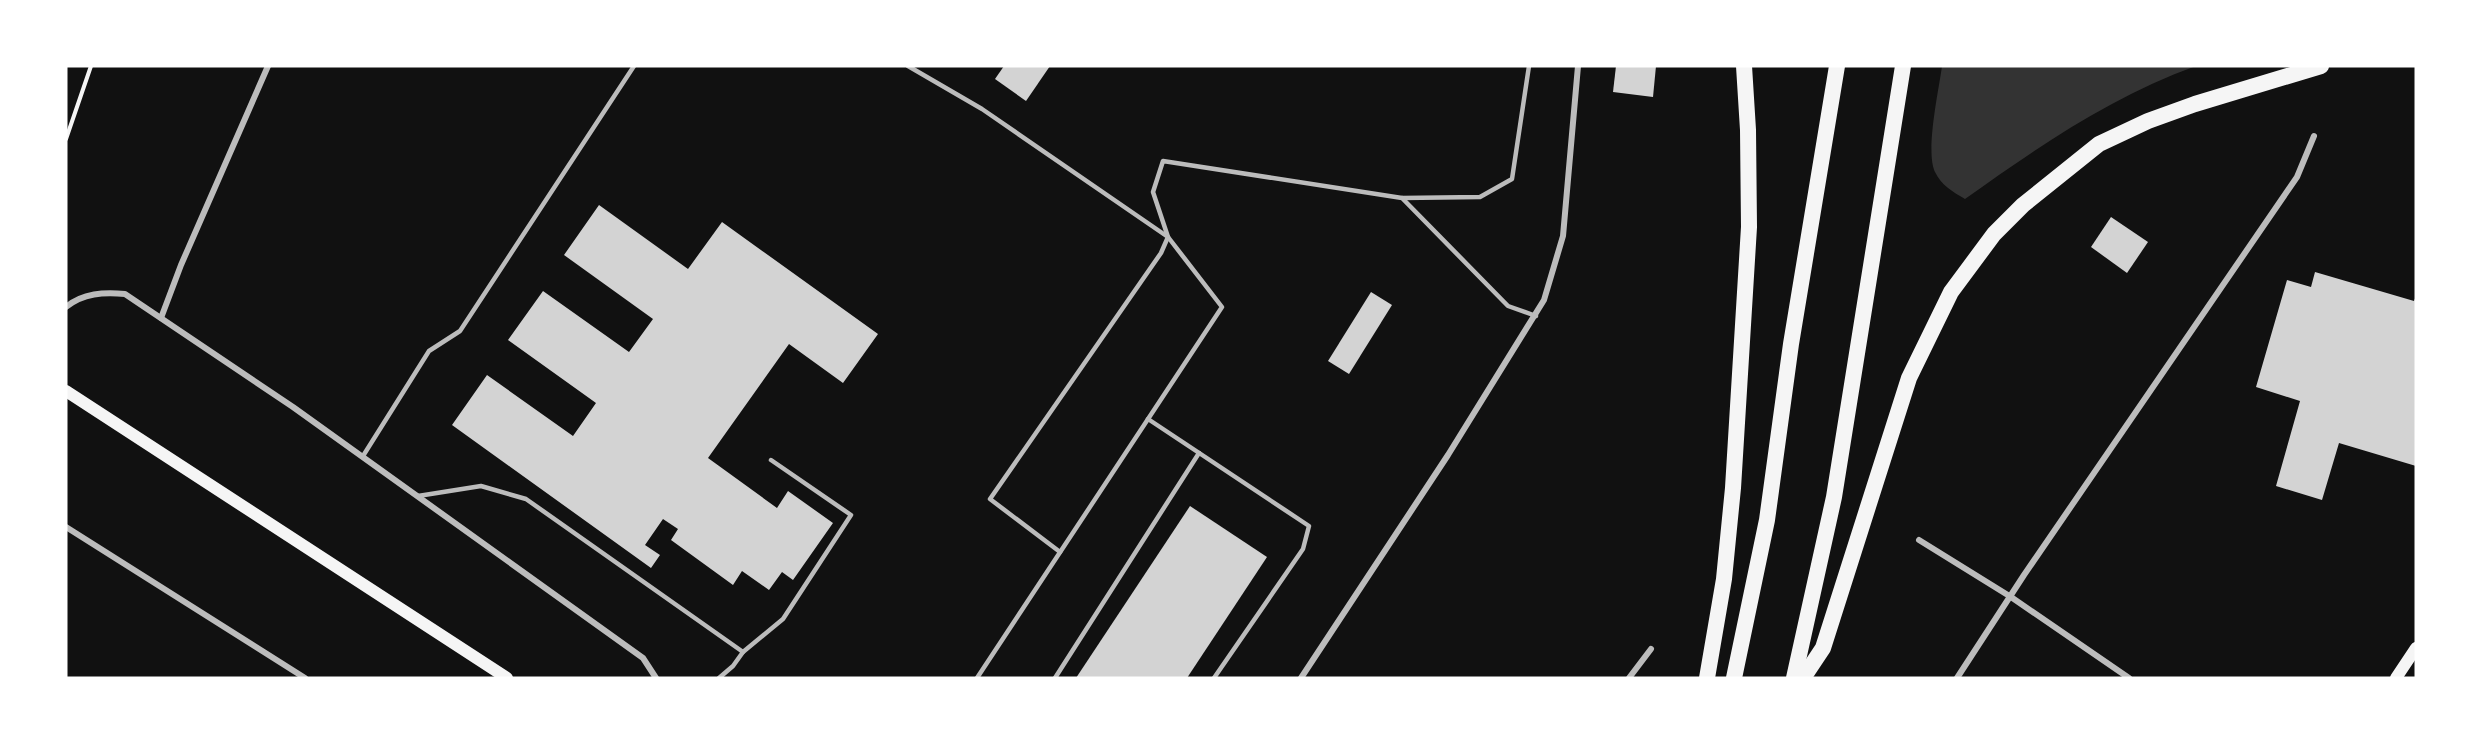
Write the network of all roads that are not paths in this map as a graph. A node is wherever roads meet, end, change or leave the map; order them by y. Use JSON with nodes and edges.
{"nodes":[{"id":1,"x":268,"y":66,"type":"edge"},
{"id":2,"x":634,"y":66,"type":"edge"},
{"id":3,"x":908,"y":66,"type":"edge"},
{"id":4,"x":1529,"y":66,"type":"edge"},
{"id":5,"x":1578,"y":66,"type":"edge"},
{"id":6,"x":1744,"y":66,"type":"edge"},
{"id":7,"x":1837,"y":66,"type":"edge"},
{"id":8,"x":1903,"y":66,"type":"edge"},
{"id":9,"x":2321,"y":66,"type":"edge"},
{"id":10,"x":2314,"y":135,"type":"dead end"},
{"id":11,"x":1402,"y":198,"type":"junction"},
{"id":12,"x":1168,"y":237,"type":"junction"},
{"id":13,"x":66,"y":307,"type":"edge"},
{"id":14,"x":1537,"y":316,"type":"junction"},
{"id":15,"x":162,"y":318,"type":"junction"},
{"id":16,"x":66,"y":391,"type":"edge"},
{"id":17,"x":1148,"y":419,"type":"junction"},
{"id":18,"x":1199,"y":453,"type":"junction"},
{"id":19,"x":363,"y":456,"type":"junction"},
{"id":20,"x":771,"y":460,"type":"dead end"},
{"id":21,"x":418,"y":496,"type":"junction"},
{"id":22,"x":66,"y":527,"type":"edge"},
{"id":23,"x":1919,"y":540,"type":"dead end"},
{"id":24,"x":1060,"y":552,"type":"junction"},
{"id":25,"x":2011,"y":597,"type":"junction"},
{"id":26,"x":2416,"y":648,"type":"edge"},
{"id":27,"x":1651,"y":649,"type":"dead end"},
{"id":28,"x":743,"y":651,"type":"junction"},
{"id":29,"x":305,"y":678,"type":"edge"},
{"id":30,"x":507,"y":678,"type":"edge"},
{"id":31,"x":656,"y":678,"type":"edge"},
{"id":32,"x":719,"y":678,"type":"edge"},
{"id":33,"x":977,"y":678,"type":"edge"},
{"id":34,"x":1055,"y":678,"type":"edge"},
{"id":35,"x":1214,"y":678,"type":"edge"},
{"id":36,"x":1301,"y":678,"type":"edge"},
{"id":37,"x":1629,"y":678,"type":"edge"},
{"id":38,"x":1707,"y":678,"type":"edge"},
{"id":39,"x":1734,"y":678,"type":"edge"},
{"id":40,"x":1794,"y":678,"type":"edge"},
{"id":41,"x":1803,"y":678,"type":"edge"},
{"id":42,"x":1957,"y":678,"type":"edge"},
{"id":43,"x":2129,"y":678,"type":"edge"},
{"id":44,"x":2396,"y":678,"type":"edge"}],
"edges":[{"from":1,"to":15,"type":"street"},
{"from":2,"to":19,"type":"lane"},
{"from":3,"to":12,"type":"lane"},
{"from":4,"to":11,"type":"lane"},
{"from":5,"to":14,"type":"street"},
{"from":6,"to":38,"type":"highway"},
{"from":7,"to":39,"type":"highway"},
{"from":8,"to":40,"type":"highway"},
{"from":9,"to":41,"type":"highway"},
{"from":10,"to":25,"type":"street"},
{"from":11,"to":12,"type":"lane"},
{"from":11,"to":14,"type":"lane"},
{"from":12,"to":17,"type":"lane"},
{"from":12,"to":24,"type":"lane"},
{"from":13,"to":15,"type":"street"},
{"from":14,"to":36,"type":"street"},
{"from":15,"to":19,"type":"street"},
{"from":16,"to":30,"type":"main road"},
{"from":17,"to":18,"type":"lane"},
{"from":17,"to":24,"type":"lane"},
{"from":18,"to":34,"type":"lane"},
{"from":18,"to":35,"type":"lane"},
{"from":19,"to":21,"type":"street"},
{"from":20,"to":28,"type":"lane"},
{"from":21,"to":28,"type":"lane"},
{"from":21,"to":31,"type":"street"},
{"from":22,"to":29,"type":"street"},
{"from":23,"to":25,"type":"street"},
{"from":24,"to":33,"type":"lane"},
{"from":25,"to":42,"type":"street"},
{"from":25,"to":43,"type":"street"},
{"from":26,"to":44,"type":"main road"},
{"from":27,"to":37,"type":"street"},
{"from":28,"to":32,"type":"lane"}]}
